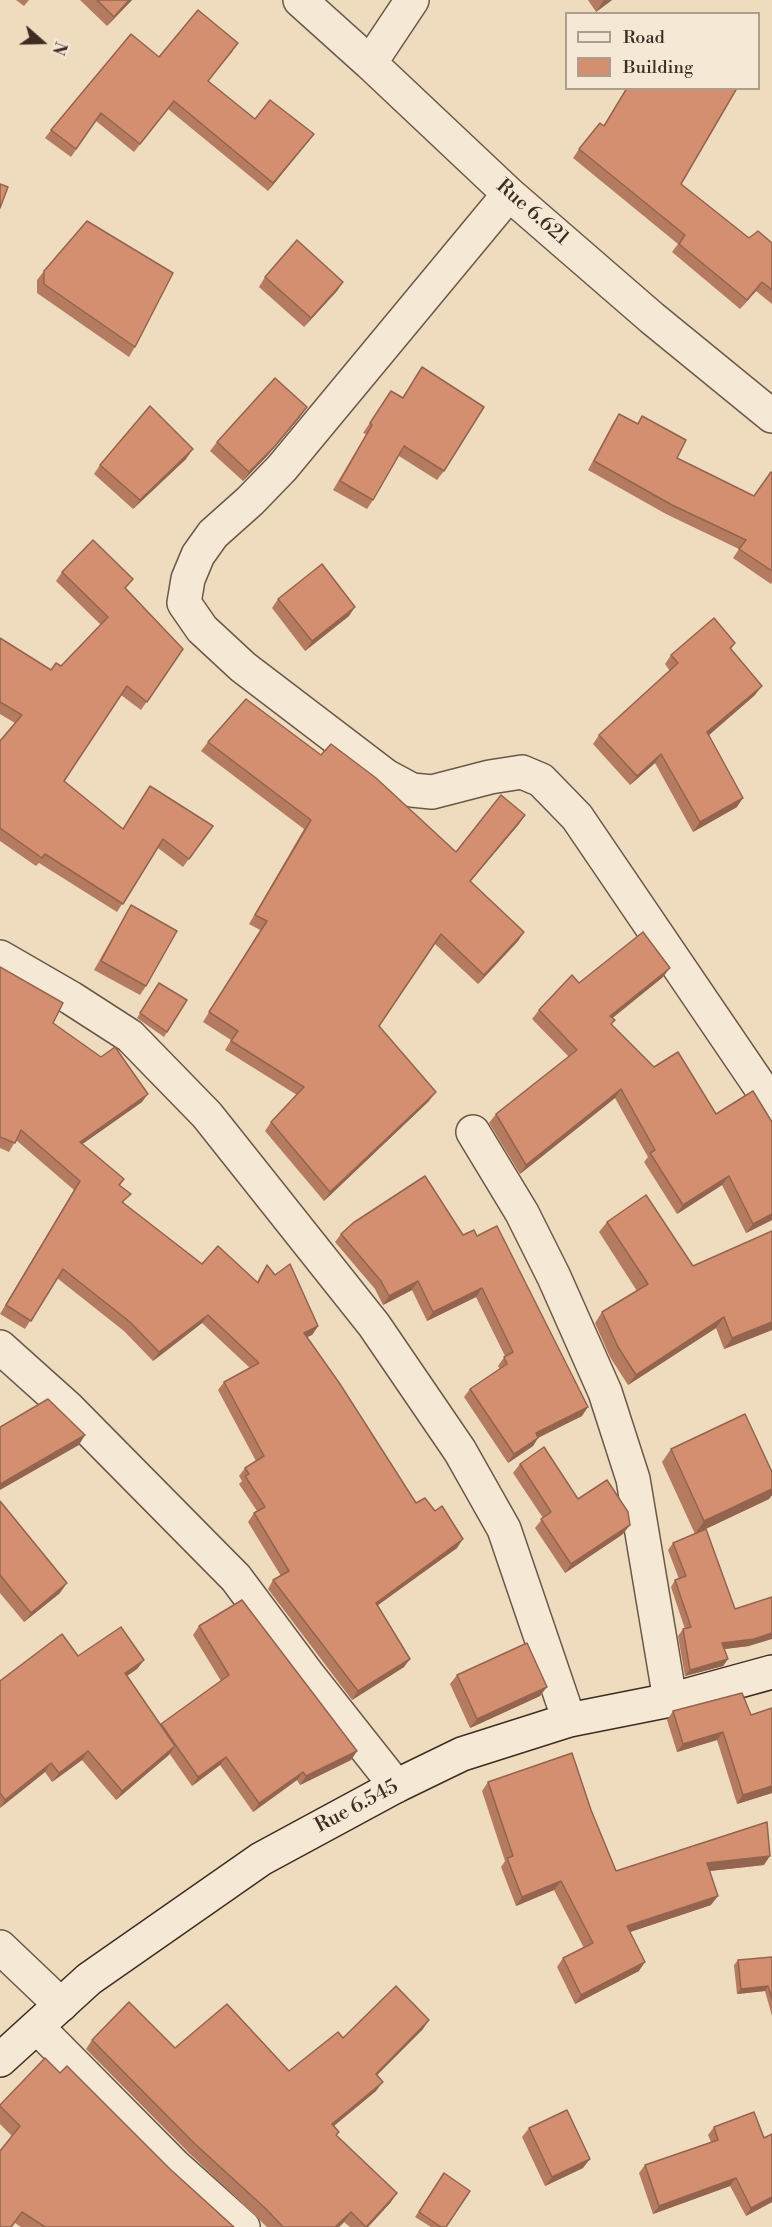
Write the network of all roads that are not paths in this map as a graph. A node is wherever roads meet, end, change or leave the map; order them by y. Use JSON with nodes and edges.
{"nodes":[{"id":1,"x":300,"y":0,"type":"edge"},
{"id":2,"x":412,"y":0,"type":"edge"},
{"id":3,"x":370,"y":63,"type":"junction"},
{"id":4,"x":508,"y":194,"type":"junction"},
{"id":5,"x":772,"y":416,"type":"edge"},
{"id":6,"x":0,"y":957,"type":"edge"},
{"id":7,"x":772,"y":1104,"type":"edge"},
{"id":8,"x":473,"y":1132,"type":"dead end"},
{"id":9,"x":0,"y":1347,"type":"edge"},
{"id":10,"x":772,"y":1672,"type":"edge"},
{"id":11,"x":670,"y":1700,"type":"junction"},
{"id":12,"x":569,"y":1720,"type":"junction"},
{"id":13,"x":396,"y":1786,"type":"junction"},
{"id":14,"x":0,"y":1947,"type":"edge"},
{"id":15,"x":61,"y":2005,"type":"junction"},
{"id":16,"x":37,"y":2027,"type":"junction"},
{"id":17,"x":0,"y":2060,"type":"edge"},
{"id":18,"x":243,"y":2227,"type":"edge"}],
"edges":[{"from":1,"to":3,"type":"street","name":"Rue 6.621"},
{"from":2,"to":3,"type":"street"},
{"from":3,"to":4,"type":"street","name":"Rue 6.621"},
{"from":4,"to":5,"type":"street","name":"Rue 6.621"},
{"from":4,"to":7,"type":"street"},
{"from":6,"to":12,"type":"street"},
{"from":8,"to":11,"type":"street"},
{"from":9,"to":13,"type":"street"},
{"from":10,"to":11,"type":"street","name":"Rue 6.545"},
{"from":11,"to":12,"type":"street","name":"Rue 6.545"},
{"from":12,"to":13,"type":"street","name":"Rue 6.545"},
{"from":13,"to":15,"type":"street","name":"Rue 6.545"},
{"from":14,"to":15,"type":"street"},
{"from":15,"to":16,"type":"street","name":"Rue 6.545"},
{"from":16,"to":17,"type":"street","name":"Rue 6.545"},
{"from":16,"to":18,"type":"street"}]}
